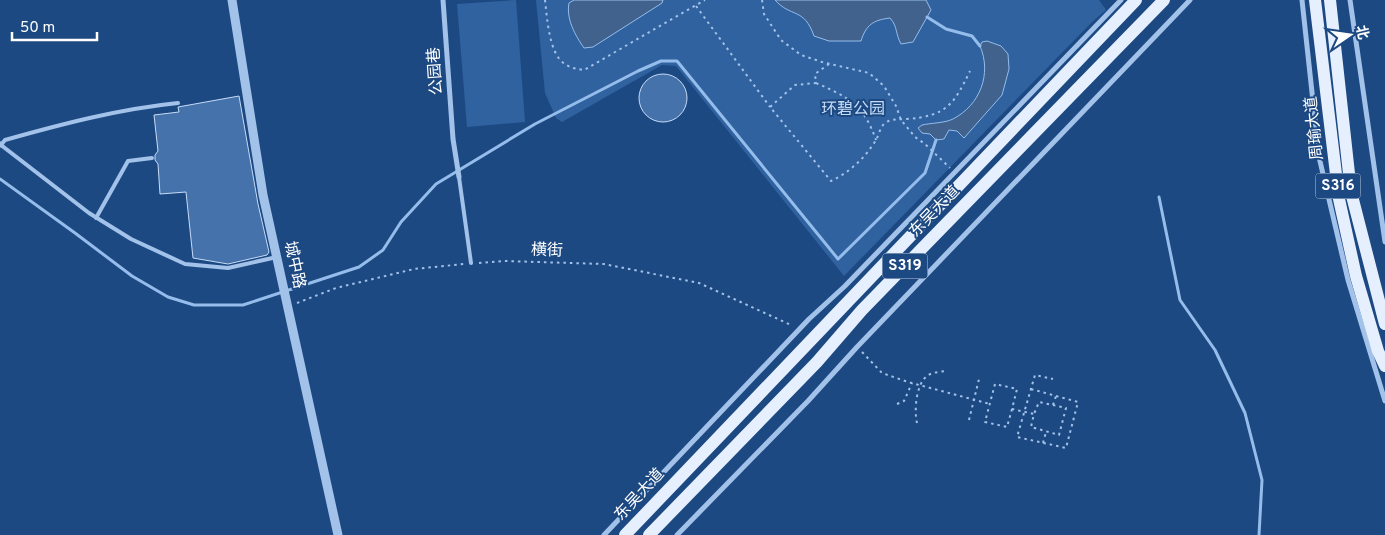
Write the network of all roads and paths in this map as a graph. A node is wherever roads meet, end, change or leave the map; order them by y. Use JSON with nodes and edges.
{"nodes":[{"id":1,"x":232,"y":0,"type":"edge"},
{"id":2,"x":443,"y":0,"type":"edge"},
{"id":3,"x":545,"y":0,"type":"edge"},
{"id":4,"x":705,"y":0,"type":"edge"},
{"id":5,"x":762,"y":0,"type":"edge"},
{"id":6,"x":1121,"y":0,"type":"edge"},
{"id":7,"x":1136,"y":0,"type":"edge"},
{"id":8,"x":1164,"y":0,"type":"edge"},
{"id":9,"x":1190,"y":0,"type":"edge"},
{"id":10,"x":1302,"y":0,"type":"edge"},
{"id":11,"x":1315,"y":0,"type":"edge"},
{"id":12,"x":1330,"y":0,"type":"edge"},
{"id":13,"x":1350,"y":0,"type":"edge"},
{"id":14,"x":695,"y":6,"type":"junction"},
{"id":15,"x":829,"y":64,"type":"junction"},
{"id":16,"x":970,"y":71,"type":"dead end"},
{"id":17,"x":816,"y":83,"type":"junction"},
{"id":18,"x":178,"y":103,"type":"dead end"},
{"id":19,"x":770,"y":107,"type":"junction"},
{"id":20,"x":901,"y":120,"type":"junction"},
{"id":21,"x":876,"y":140,"type":"junction"},
{"id":22,"x":0,"y":145,"type":"edge"},
{"id":23,"x":152,"y":158,"type":"dead end"},
{"id":24,"x":954,"y":172,"type":"junction"},
{"id":25,"x":459,"y":177,"type":"joint"},
{"id":26,"x":96,"y":218,"type":"junction"},
{"id":27,"x":1385,"y":242,"type":"edge"},
{"id":28,"x":277,"y":257,"type":"junction"},
{"id":29,"x":471,"y":263,"type":"junction"},
{"id":30,"x":287,"y":303,"type":"junction"},
{"id":31,"x":1385,"y":324,"type":"edge"},
{"id":32,"x":800,"y":329,"type":"junction"},
{"id":33,"x":857,"y":347,"type":"junction"},
{"id":34,"x":1385,"y":366,"type":"edge"},
{"id":35,"x":946,"y":371,"type":"dead end"},
{"id":36,"x":980,"y":379,"type":"dead end"},
{"id":37,"x":1053,"y":379,"type":"dead end"},
{"id":38,"x":912,"y":383,"type":"junction"},
{"id":39,"x":921,"y":386,"type":"junction"},
{"id":40,"x":1031,"y":389,"type":"junction"},
{"id":41,"x":1056,"y":396,"type":"junction"},
{"id":42,"x":974,"y":399,"type":"junction"},
{"id":43,"x":1385,"y":401,"type":"edge"},
{"id":44,"x":896,"y":404,"type":"dead end"},
{"id":45,"x":990,"y":404,"type":"junction"},
{"id":46,"x":1054,"y":405,"type":"junction"},
{"id":47,"x":1012,"y":409,"type":"junction"},
{"id":48,"x":1023,"y":412,"type":"junction"},
{"id":49,"x":1034,"y":414,"type":"junction"},
{"id":50,"x":969,"y":420,"type":"dead end"},
{"id":51,"x":917,"y":423,"type":"dead end"},
{"id":52,"x":1046,"y":432,"type":"junction"},
{"id":53,"x":1043,"y":443,"type":"junction"},
{"id":54,"x":338,"y":535,"type":"edge"},
{"id":55,"x":604,"y":535,"type":"edge"},
{"id":56,"x":625,"y":535,"type":"edge"},
{"id":57,"x":648,"y":535,"type":"edge"},
{"id":58,"x":677,"y":535,"type":"edge"}],
"edges":[{"from":1,"to":28,"type":"street","name":"城中路"},
{"from":2,"to":25,"type":"street","name":"公园巷"},
{"from":3,"to":14,"type":"path"},
{"from":4,"to":14,"type":"path"},
{"from":5,"to":15,"type":"path"},
{"from":6,"to":24,"type":"street"},
{"from":7,"to":56,"type":"main road","name":"东吴大道","number":"S319"},
{"from":8,"to":57,"type":"main road","name":"东吴大道","number":"S319"},
{"from":9,"to":33,"type":"street"},
{"from":10,"to":43,"type":"street"},
{"from":11,"to":34,"type":"main road","name":"周瑜大道","number":"S316"},
{"from":12,"to":31,"type":"main road","name":"周瑜大道","number":"S316"},
{"from":13,"to":27,"type":"street"},
{"from":14,"to":19,"type":"path"},
{"from":15,"to":17,"type":"path"},
{"from":15,"to":20,"type":"path"},
{"from":16,"to":20,"type":"path"},
{"from":17,"to":19,"type":"path"},
{"from":17,"to":21,"type":"path"},
{"from":18,"to":22,"type":"lane"},
{"from":19,"to":21,"type":"path"},
{"from":20,"to":21,"type":"path"},
{"from":20,"to":24,"type":"path"},
{"from":22,"to":26,"type":"lane"},
{"from":23,"to":26,"type":"lane"},
{"from":24,"to":32,"type":"street"},
{"from":25,"to":29,"type":"lane"},
{"from":26,"to":28,"type":"lane"},
{"from":28,"to":30,"type":"street","name":"城中路"},
{"from":29,"to":30,"type":"path","name":"横街"},
{"from":29,"to":32,"type":"path","name":"横街"},
{"from":30,"to":54,"type":"street","name":"城中路"},
{"from":32,"to":55,"type":"street"},
{"from":33,"to":38,"type":"path"},
{"from":33,"to":58,"type":"street"},
{"from":35,"to":39,"type":"path"},
{"from":36,"to":42,"type":"path"},
{"from":37,"to":40,"type":"path"},
{"from":38,"to":39,"type":"path"},
{"from":38,"to":44,"type":"path"},
{"from":39,"to":42,"type":"path"},
{"from":39,"to":51,"type":"path"},
{"from":40,"to":41,"type":"path"},
{"from":40,"to":48,"type":"path"},
{"from":41,"to":46,"type":"path"},
{"from":41,"to":53,"type":"path"},
{"from":42,"to":45,"type":"path"},
{"from":42,"to":50,"type":"path"},
{"from":45,"to":47,"type":"path"},
{"from":45,"to":47,"type":"path"},
{"from":46,"to":49,"type":"path"},
{"from":46,"to":52,"type":"path"},
{"from":47,"to":48,"type":"path"},
{"from":48,"to":49,"type":"path"},
{"from":48,"to":53,"type":"path"},
{"from":49,"to":52,"type":"path"},
{"from":52,"to":53,"type":"path"}]}
